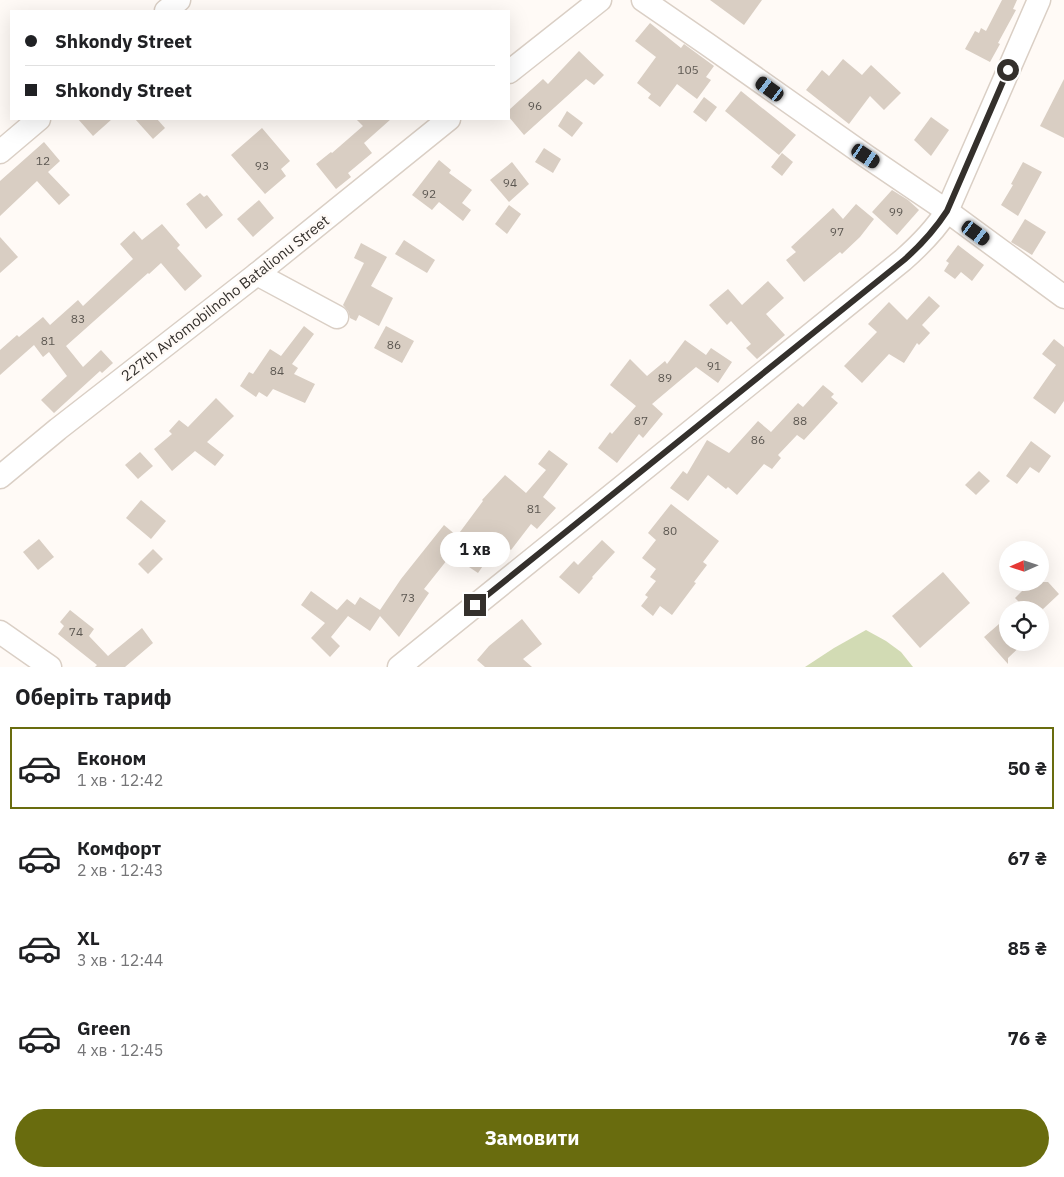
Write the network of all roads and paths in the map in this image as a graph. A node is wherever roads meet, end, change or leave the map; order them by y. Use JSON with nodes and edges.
{"nodes":[{"id":1,"x":179,"y":0,"type":"edge"},
{"id":2,"x":600,"y":0,"type":"edge"},
{"id":3,"x":642,"y":0,"type":"edge"},
{"id":4,"x":1039,"y":0,"type":"edge"},
{"id":5,"x":167,"y":10,"type":"edge"},
{"id":6,"x":510,"y":71,"type":"edge"},
{"id":7,"x":38,"y":120,"type":"edge"},
{"id":8,"x":448,"y":120,"type":"edge"},
{"id":9,"x":0,"y":152,"type":"edge"},
{"id":10,"x":947,"y":211,"type":"junction"},
{"id":11,"x":257,"y":274,"type":"junction"},
{"id":12,"x":1064,"y":297,"type":"edge"},
{"id":13,"x":337,"y":317,"type":"dead end"},
{"id":14,"x":0,"y":477,"type":"edge"},
{"id":15,"x":0,"y":632,"type":"edge"},
{"id":16,"x":50,"y":667,"type":"edge"},
{"id":17,"x":399,"y":667,"type":"edge"}],
"edges":[{"from":1,"to":5,"type":"street"},
{"from":2,"to":6,"type":"street"},
{"from":3,"to":10,"type":"street"},
{"from":4,"to":10,"type":"street"},
{"from":7,"to":9,"type":"street"},
{"from":8,"to":11,"type":"street","name":"227th Avtomobilnoho Batalionu Street"},
{"from":10,"to":12,"type":"street"},
{"from":10,"to":17,"type":"street"},
{"from":11,"to":13,"type":"street"},
{"from":11,"to":14,"type":"street","name":"227th Avtomobilnoho Batalionu Street"},
{"from":15,"to":16,"type":"street"}]}
